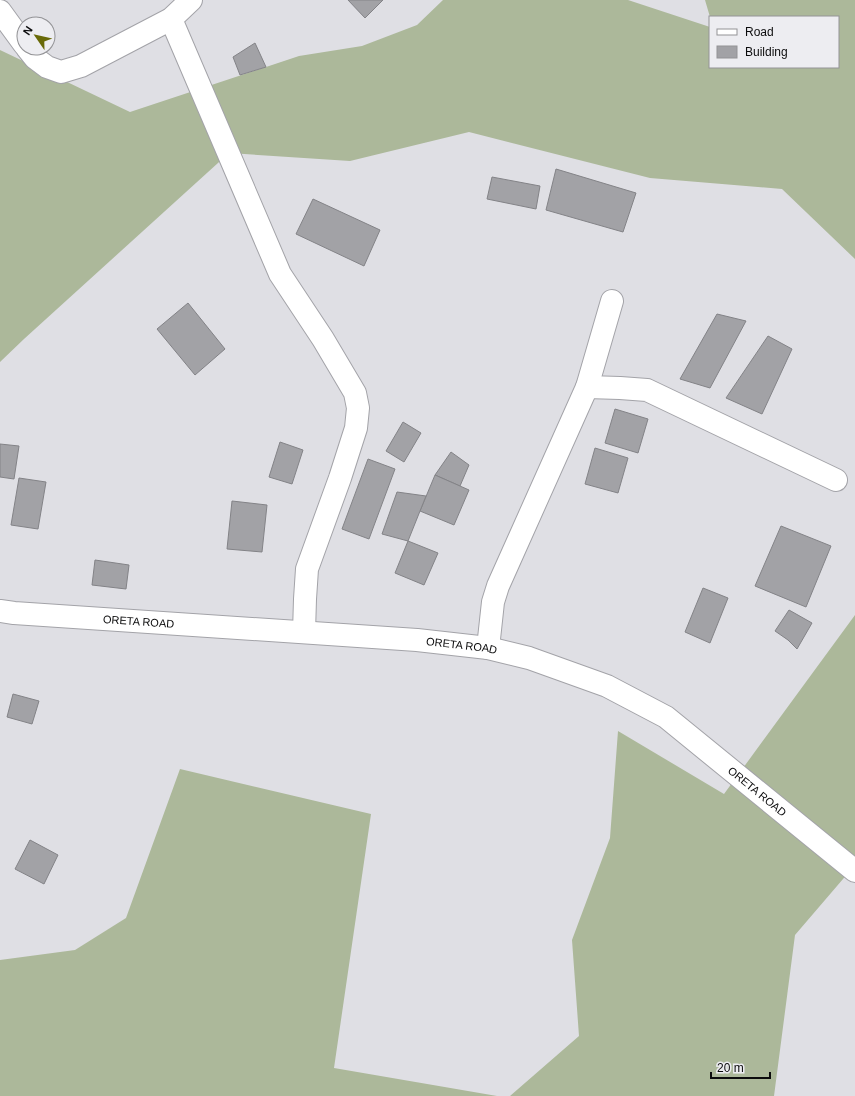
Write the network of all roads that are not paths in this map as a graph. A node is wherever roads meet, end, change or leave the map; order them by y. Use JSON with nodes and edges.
{"nodes":[{"id":1,"x":192,"y":0,"type":"edge"},
{"id":2,"x":0,"y":11,"type":"edge"},
{"id":3,"x":171,"y":19,"type":"junction"},
{"id":4,"x":16,"y":33,"type":"edge"},
{"id":5,"x":33,"y":56,"type":"edge"},
{"id":6,"x":612,"y":300,"type":"dead end"},
{"id":7,"x":587,"y":387,"type":"junction"},
{"id":8,"x":836,"y":480,"type":"dead end"},
{"id":9,"x":0,"y":611,"type":"edge"},
{"id":10,"x":304,"y":632,"type":"junction"},
{"id":11,"x":488,"y":648,"type":"junction"},
{"id":12,"x":855,"y":871,"type":"edge"}],
"edges":[{"from":1,"to":3,"type":"street"},
{"from":2,"to":4,"type":"street"},
{"from":3,"to":5,"type":"street"},
{"from":3,"to":10,"type":"street"},
{"from":6,"to":7,"type":"street"},
{"from":7,"to":8,"type":"street"},
{"from":7,"to":11,"type":"street"},
{"from":9,"to":10,"type":"street","name":"ORETA ROAD"},
{"from":10,"to":11,"type":"street","name":"ORETA ROAD"},
{"from":11,"to":12,"type":"street","name":"ORETA ROAD"}]}
